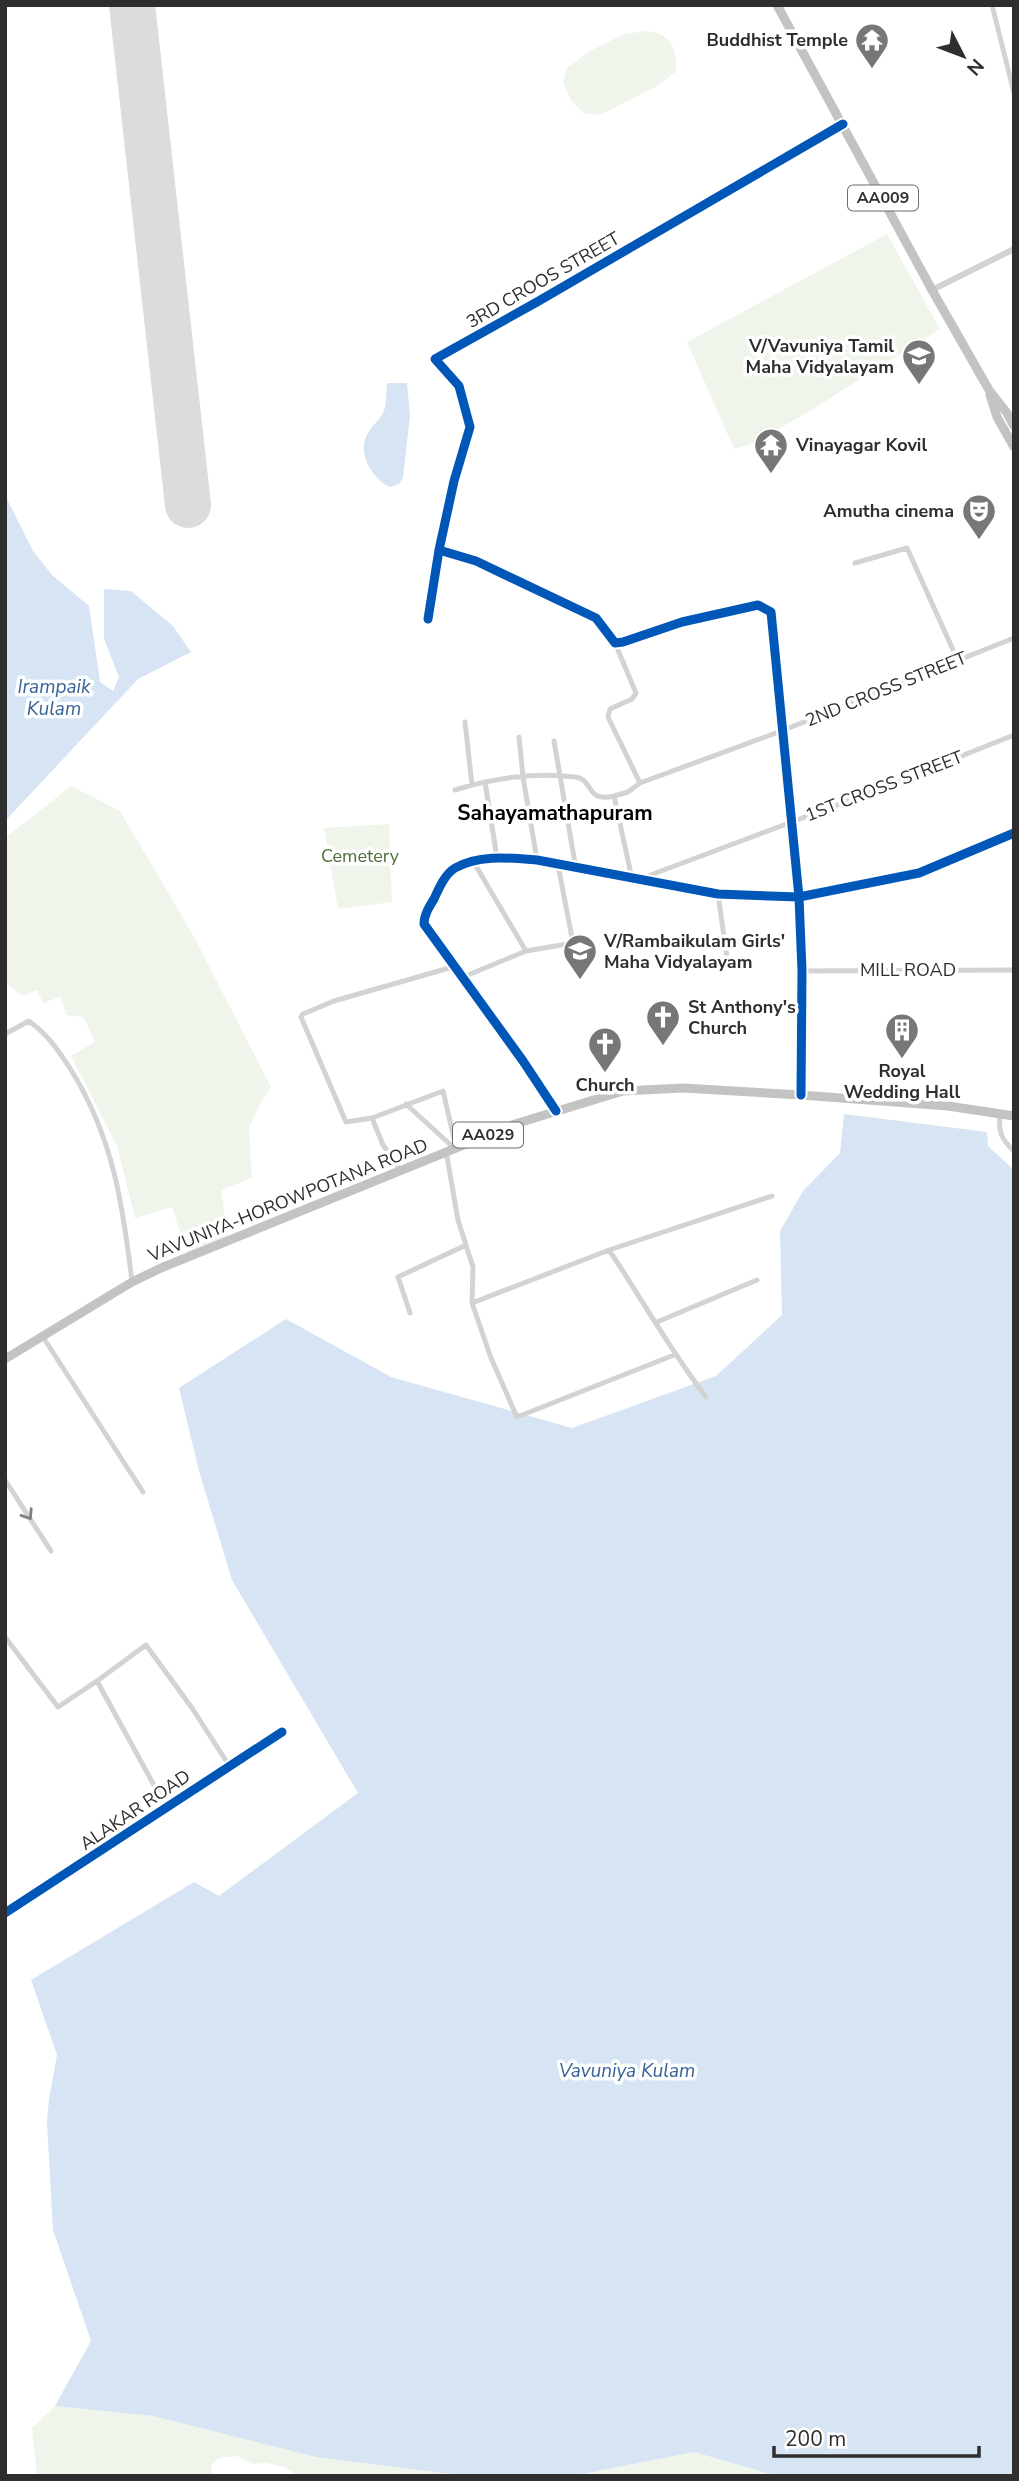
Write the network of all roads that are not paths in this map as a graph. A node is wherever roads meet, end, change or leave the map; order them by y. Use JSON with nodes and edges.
{"nodes":[{"id":1,"x":777,"y":5,"type":"edge"},
{"id":2,"x":992,"y":5,"type":"edge"},
{"id":3,"x":1012,"y":75,"type":"edge"},
{"id":4,"x":1014,"y":93,"type":"edge"},
{"id":5,"x":843,"y":124,"type":"junction"},
{"id":6,"x":1014,"y":249,"type":"edge"},
{"id":7,"x":932,"y":290,"type":"junction"},
{"id":8,"x":989,"y":390,"type":"junction"},
{"id":9,"x":1010,"y":411,"type":"edge"},
{"id":10,"x":997,"y":417,"type":"junction"},
{"id":11,"x":1014,"y":426,"type":"edge"},
{"id":12,"x":1014,"y":447,"type":"edge"},
{"id":13,"x":439,"y":550,"type":"junction"},
{"id":14,"x":855,"y":563,"type":"dead end"},
{"id":15,"x":428,"y":619,"type":"dead end"},
{"id":16,"x":1014,"y":638,"type":"edge"},
{"id":17,"x":614,"y":643,"type":"junction"},
{"id":18,"x":958,"y":661,"type":"junction"},
{"id":19,"x":465,"y":722,"type":"dead end"},
{"id":20,"x":784,"y":730,"type":"junction"},
{"id":21,"x":1014,"y":735,"type":"edge"},
{"id":22,"x":519,"y":737,"type":"dead end"},
{"id":23,"x":554,"y":741,"type":"dead end"},
{"id":24,"x":523,"y":777,"type":"junction"},
{"id":25,"x":561,"y":777,"type":"junction"},
{"id":26,"x":485,"y":782,"type":"junction"},
{"id":27,"x":639,"y":783,"type":"junction"},
{"id":28,"x":472,"y":785,"type":"junction"},
{"id":29,"x":455,"y":790,"type":"dead end"},
{"id":30,"x":614,"y":796,"type":"junction"},
{"id":31,"x":792,"y":821,"type":"junction"},
{"id":32,"x":1014,"y":833,"type":"edge"},
{"id":33,"x":497,"y":858,"type":"junction"},
{"id":34,"x":537,"y":860,"type":"junction"},
{"id":35,"x":473,"y":861,"type":"junction"},
{"id":36,"x":558,"y":865,"type":"junction"},
{"id":37,"x":576,"y":869,"type":"junction"},
{"id":38,"x":634,"y":880,"type":"junction"},
{"id":39,"x":718,"y":894,"type":"junction"},
{"id":40,"x":799,"y":897,"type":"junction"},
{"id":41,"x":526,"y":951,"type":"junction"},
{"id":42,"x":727,"y":958,"type":"dead end"},
{"id":43,"x":456,"y":966,"type":"junction"},
{"id":44,"x":1014,"y":970,"type":"edge"},
{"id":45,"x":802,"y":971,"type":"junction"},
{"id":46,"x":463,"y":977,"type":"junction"},
{"id":47,"x":5,"y":1034,"type":"edge"},
{"id":48,"x":801,"y":1095,"type":"junction"},
{"id":49,"x":406,"y":1104,"type":"junction"},
{"id":50,"x":556,"y":1111,"type":"junction"},
{"id":51,"x":1000,"y":1113,"type":"junction"},
{"id":52,"x":1014,"y":1116,"type":"edge"},
{"id":53,"x":372,"y":1118,"type":"junction"},
{"id":54,"x":452,"y":1149,"type":"junction"},
{"id":55,"x":1014,"y":1152,"type":"edge"},
{"id":56,"x":400,"y":1170,"type":"junction"},
{"id":57,"x":772,"y":1196,"type":"dead end"},
{"id":58,"x":464,"y":1247,"type":"junction"},
{"id":59,"x":609,"y":1250,"type":"junction"},
{"id":60,"x":757,"y":1280,"type":"dead end"},
{"id":61,"x":132,"y":1282,"type":"junction"},
{"id":62,"x":472,"y":1303,"type":"junction"},
{"id":63,"x":411,"y":1313,"type":"dead end"},
{"id":64,"x":657,"y":1322,"type":"junction"},
{"id":65,"x":43,"y":1338,"type":"junction"},
{"id":66,"x":674,"y":1355,"type":"junction"},
{"id":67,"x":5,"y":1359,"type":"edge"},
{"id":68,"x":706,"y":1397,"type":"dead end"},
{"id":69,"x":5,"y":1480,"type":"edge"},
{"id":70,"x":143,"y":1492,"type":"dead end"},
{"id":71,"x":51,"y":1551,"type":"dead end"},
{"id":72,"x":5,"y":1637,"type":"edge"},
{"id":73,"x":97,"y":1681,"type":"junction"},
{"id":74,"x":282,"y":1732,"type":"dead end"},
{"id":75,"x":230,"y":1767,"type":"junction"},
{"id":76,"x":167,"y":1809,"type":"junction"},
{"id":77,"x":5,"y":1913,"type":"edge"}],
"edges":[{"from":1,"to":5,"type":"highway","number":"AA009"},
{"from":2,"to":3,"type":"street"},
{"from":3,"to":4,"type":"street"},
{"from":5,"to":7,"type":"highway","number":"AA009"},
{"from":5,"to":13,"type":"street","name":"3RD CROOS STREET"},
{"from":6,"to":7,"type":"street"},
{"from":7,"to":8,"type":"highway","number":"AA009"},
{"from":8,"to":9,"type":"highway","number":"AA009"},
{"from":8,"to":10,"type":"highway","number":"AA009"},
{"from":9,"to":10,"type":"street"},
{"from":9,"to":11,"type":"highway","number":"AA009"},
{"from":10,"to":12,"type":"highway","number":"AA009"},
{"from":13,"to":15,"type":"street"},
{"from":13,"to":17,"type":"street"},
{"from":14,"to":18,"type":"street"},
{"from":16,"to":18,"type":"street","name":"2ND CROSS STREET"},
{"from":17,"to":20,"type":"street"},
{"from":17,"to":27,"type":"street"},
{"from":18,"to":20,"type":"street","name":"2ND CROSS STREET"},
{"from":19,"to":28,"type":"street"},
{"from":20,"to":27,"type":"street","name":"2ND CROSS STREET"},
{"from":20,"to":31,"type":"street"},
{"from":21,"to":31,"type":"street","name":"1ST CROSS STREET"},
{"from":22,"to":24,"type":"street"},
{"from":23,"to":25,"type":"street"},
{"from":24,"to":25,"type":"street"},
{"from":24,"to":26,"type":"street"},
{"from":24,"to":34,"type":"street"},
{"from":25,"to":30,"type":"street"},
{"from":25,"to":37,"type":"street"},
{"from":26,"to":28,"type":"street"},
{"from":26,"to":33,"type":"street"},
{"from":27,"to":30,"type":"street","name":"2ND CROSS STREET"},
{"from":28,"to":29,"type":"street"},
{"from":30,"to":38,"type":"street"},
{"from":31,"to":38,"type":"street","name":"1ST CROSS STREET"},
{"from":31,"to":40,"type":"street"},
{"from":32,"to":40,"type":"street"},
{"from":33,"to":34,"type":"street"},
{"from":33,"to":35,"type":"street"},
{"from":34,"to":36,"type":"street"},
{"from":35,"to":41,"type":"street"},
{"from":35,"to":43,"type":"street"},
{"from":36,"to":37,"type":"street"},
{"from":36,"to":41,"type":"street"},
{"from":37,"to":38,"type":"street"},
{"from":38,"to":39,"type":"street"},
{"from":39,"to":40,"type":"street"},
{"from":39,"to":42,"type":"street"},
{"from":40,"to":45,"type":"street"},
{"from":41,"to":46,"type":"street"},
{"from":43,"to":46,"type":"street"},
{"from":43,"to":53,"type":"street"},
{"from":44,"to":45,"type":"street","name":"MILL ROAD"},
{"from":45,"to":48,"type":"street"},
{"from":46,"to":50,"type":"street"},
{"from":47,"to":61,"type":"street"},
{"from":48,"to":50,"type":"highway","name":"VAVUNIYA-HOROWPOTANA ROAD","number":"AA029"},
{"from":48,"to":51,"type":"highway","name":"VAVUNIYA-HOROWPOTANA ROAD","number":"AA029"},
{"from":49,"to":53,"type":"street"},
{"from":49,"to":54,"type":"street"},
{"from":49,"to":54,"type":"street"},
{"from":50,"to":54,"type":"highway","name":"VAVUNIYA-HOROWPOTANA ROAD","number":"AA029"},
{"from":51,"to":52,"type":"highway","name":"VAVUNIYA-HOROWPOTANA ROAD","number":"AA029"},
{"from":51,"to":55,"type":"street"},
{"from":53,"to":56,"type":"street"},
{"from":54,"to":56,"type":"highway","name":"VAVUNIYA-HOROWPOTANA ROAD","number":"AA029"},
{"from":54,"to":58,"type":"street"},
{"from":56,"to":61,"type":"highway","name":"VAVUNIYA-HOROWPOTANA ROAD","number":"AA029"},
{"from":57,"to":59,"type":"street"},
{"from":58,"to":62,"type":"street"},
{"from":58,"to":63,"type":"street"},
{"from":59,"to":62,"type":"street"},
{"from":59,"to":64,"type":"street"},
{"from":60,"to":64,"type":"street"},
{"from":61,"to":65,"type":"highway","name":"VAVUNIYA-HOROWPOTANA ROAD","number":"AA029"},
{"from":62,"to":66,"type":"street"},
{"from":64,"to":66,"type":"street"},
{"from":65,"to":67,"type":"highway","name":"VAVUNIYA-HOROWPOTANA ROAD","number":"AA029"},
{"from":65,"to":70,"type":"street"},
{"from":66,"to":68,"type":"street"},
{"from":69,"to":71,"type":"street","one_way":true},
{"from":72,"to":73,"type":"street"},
{"from":73,"to":75,"type":"street"},
{"from":73,"to":76,"type":"street"},
{"from":74,"to":75,"type":"street","name":"ALAKAR ROAD"},
{"from":75,"to":76,"type":"street","name":"ALAKAR ROAD"},
{"from":76,"to":77,"type":"street","name":"ALAKAR ROAD"}]}
